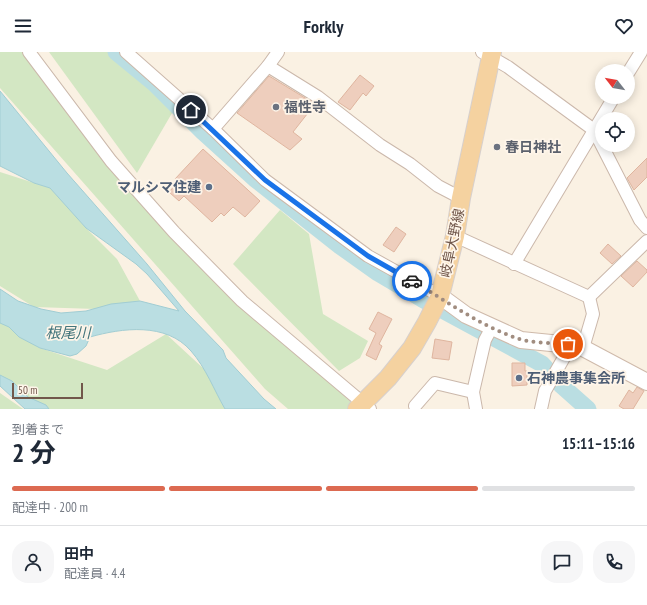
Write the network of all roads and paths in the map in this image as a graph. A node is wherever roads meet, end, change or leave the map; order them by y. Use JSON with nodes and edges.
{"nodes":[{"id":1,"x":29,"y":52,"type":"edge"},
{"id":2,"x":126,"y":52,"type":"edge"},
{"id":3,"x":278,"y":52,"type":"edge"},
{"id":4,"x":640,"y":52,"type":"edge"},
{"id":5,"x":489,"y":54,"type":"edge"},
{"id":6,"x":633,"y":64,"type":"edge"},
{"id":7,"x":268,"y":66,"type":"junction"},
{"id":8,"x":610,"y":104,"type":"edge"},
{"id":9,"x":213,"y":130,"type":"junction"},
{"id":10,"x":594,"y":130,"type":"junction"},
{"id":11,"x":461,"y":198,"type":"junction"},
{"id":12,"x":647,"y":228,"type":"edge"},
{"id":13,"x":455,"y":236,"type":"junction"},
{"id":14,"x":647,"y":241,"type":"edge"},
{"id":15,"x":514,"y":264,"type":"junction"},
{"id":16,"x":589,"y":297,"type":"junction"},
{"id":17,"x":437,"y":303,"type":"junction"},
{"id":18,"x":489,"y":332,"type":"junction"},
{"id":19,"x":577,"y":346,"type":"junction"},
{"id":20,"x":647,"y":382,"type":"edge"},
{"id":21,"x":473,"y":392,"type":"junction"},
{"id":22,"x":416,"y":406,"type":"dead end"},
{"id":23,"x":363,"y":407,"type":"edge"},
{"id":24,"x":476,"y":409,"type":"edge"},
{"id":25,"x":541,"y":409,"type":"edge"}],
"edges":[{"from":1,"to":23,"type":"street"},
{"from":2,"to":9,"type":"street"},
{"from":3,"to":7,"type":"street"},
{"from":4,"to":6,"type":"street"},
{"from":5,"to":10,"type":"street"},
{"from":5,"to":11,"type":"main road","name":"岐阜大野線"},
{"from":7,"to":9,"type":"street"},
{"from":7,"to":11,"type":"street"},
{"from":8,"to":10,"type":"street"},
{"from":9,"to":17,"type":"street"},
{"from":10,"to":12,"type":"street"},
{"from":10,"to":15,"type":"street"},
{"from":11,"to":13,"type":"main road","name":"岐阜大野線"},
{"from":13,"to":15,"type":"street"},
{"from":13,"to":17,"type":"main road","name":"岐阜大野線"},
{"from":14,"to":16,"type":"street"},
{"from":15,"to":16,"type":"street"},
{"from":16,"to":19,"type":"street"},
{"from":17,"to":18,"type":"main road"},
{"from":17,"to":23,"type":"main road","name":"岐阜大野線"},
{"from":18,"to":19,"type":"main road"},
{"from":18,"to":21,"type":"street"},
{"from":19,"to":20,"type":"main road"},
{"from":19,"to":25,"type":"street"},
{"from":21,"to":22,"type":"street"},
{"from":21,"to":24,"type":"street"}]}
